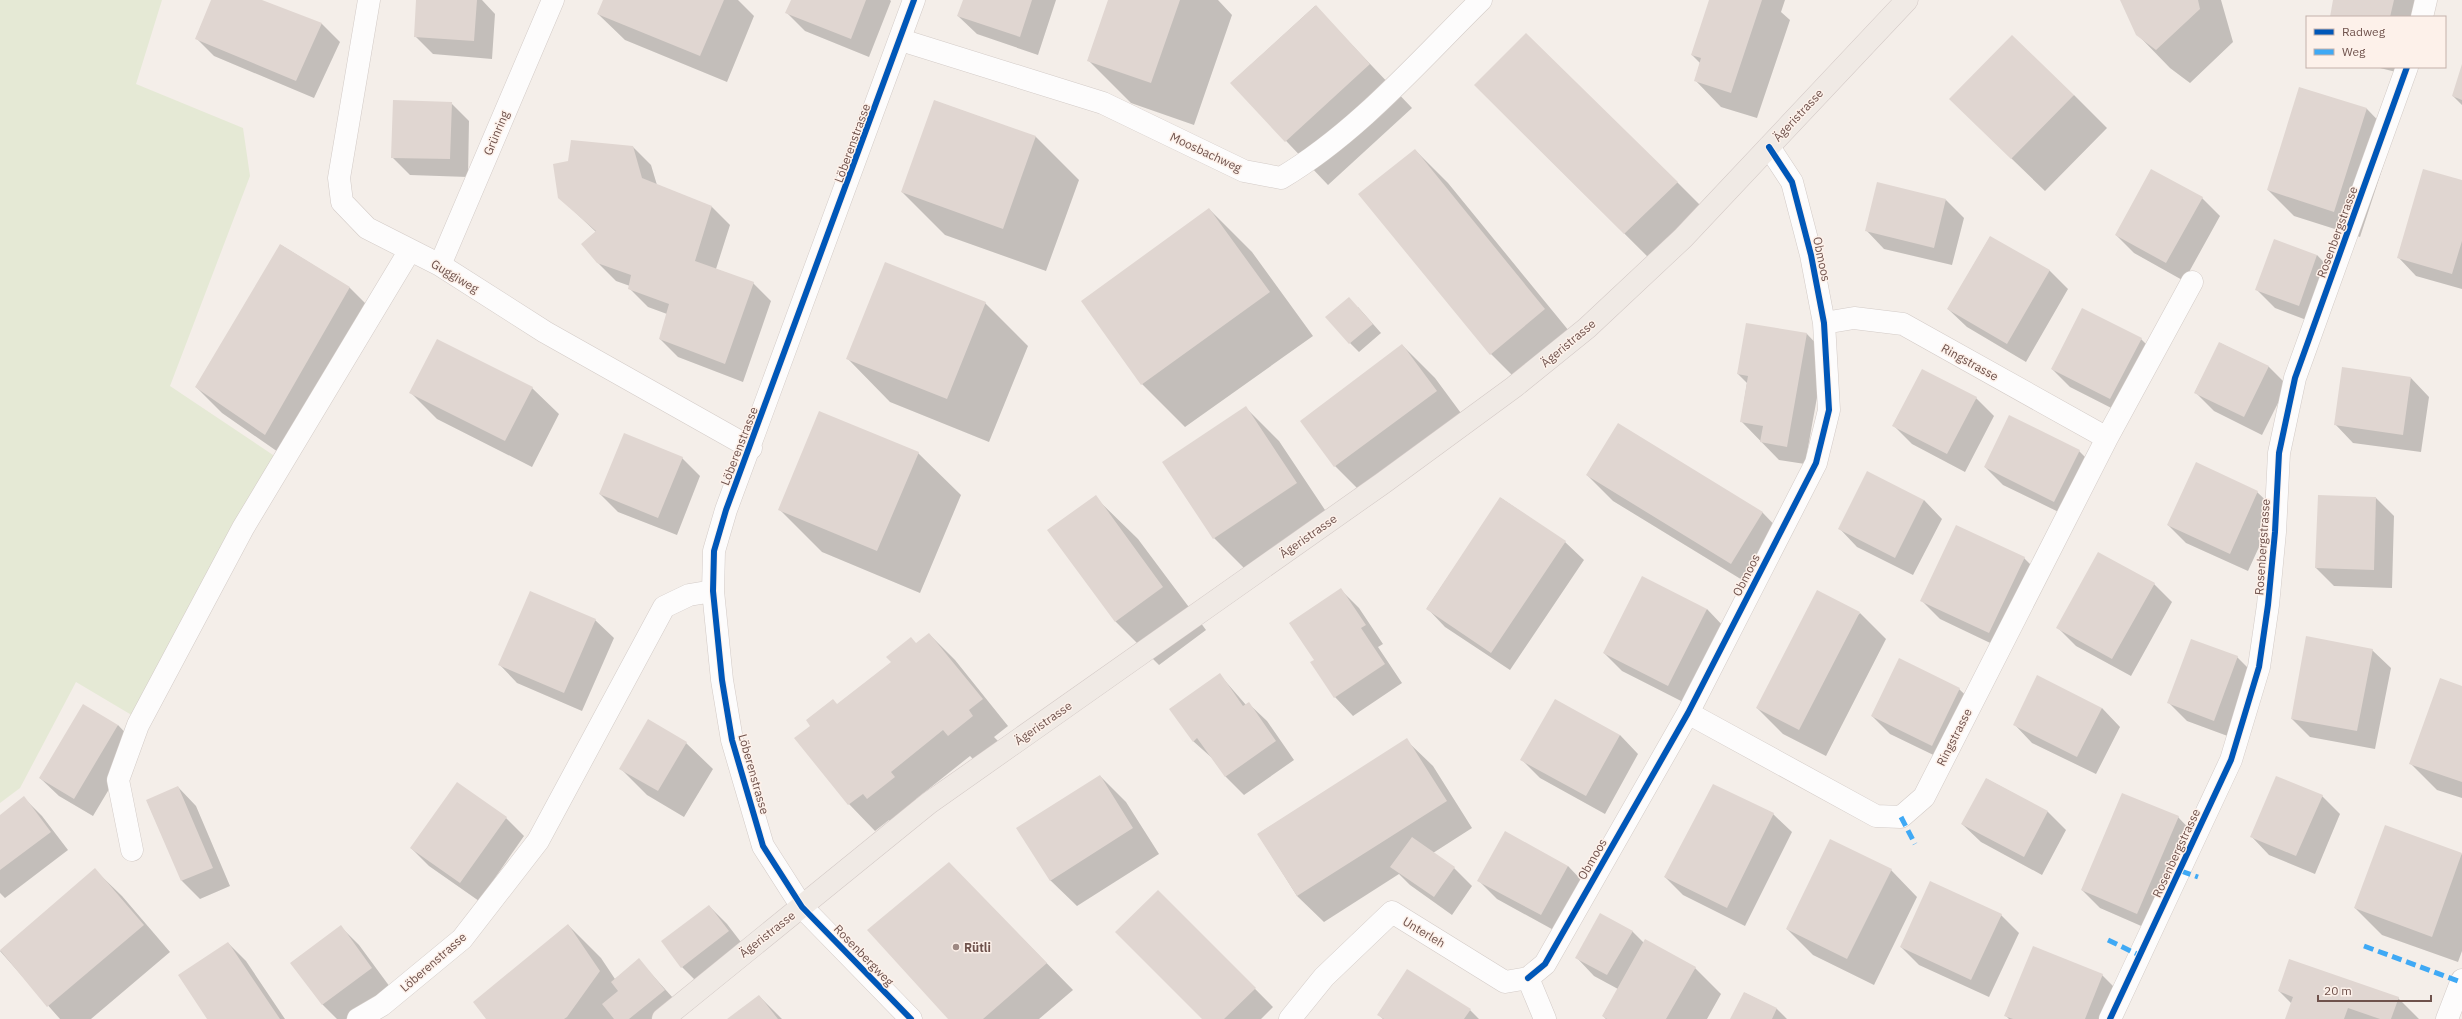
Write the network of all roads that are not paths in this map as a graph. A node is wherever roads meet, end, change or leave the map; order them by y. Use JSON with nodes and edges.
{"nodes":[{"id":1,"x":369,"y":0,"type":"edge"},
{"id":2,"x":552,"y":0,"type":"edge"},
{"id":3,"x":914,"y":0,"type":"edge"},
{"id":4,"x":1481,"y":0,"type":"edge"},
{"id":5,"x":1907,"y":0,"type":"edge"},
{"id":6,"x":2426,"y":0,"type":"edge"},
{"id":7,"x":2422,"y":16,"type":"edge"},
{"id":8,"x":901,"y":40,"type":"junction"},
{"id":9,"x":2407,"y":68,"type":"edge"},
{"id":10,"x":1769,"y":147,"type":"junction"},
{"id":11,"x":410,"y":250,"type":"junction"},
{"id":12,"x":440,"y":265,"type":"junction"},
{"id":13,"x":2192,"y":282,"type":"dead end"},
{"id":14,"x":1824,"y":323,"type":"junction"},
{"id":15,"x":2107,"y":438,"type":"junction"},
{"id":16,"x":751,"y":448,"type":"junction"},
{"id":17,"x":713,"y":591,"type":"junction"},
{"id":18,"x":1688,"y":712,"type":"junction"},
{"id":19,"x":132,"y":850,"type":"dead end"},
{"id":20,"x":802,"y":907,"type":"junction"},
{"id":21,"x":1528,"y":978,"type":"junction"},
{"id":22,"x":2462,"y":980,"type":"edge"},
{"id":23,"x":358,"y":1019,"type":"edge"},
{"id":24,"x":663,"y":1019,"type":"edge"},
{"id":25,"x":910,"y":1019,"type":"edge"},
{"id":26,"x":1290,"y":1019,"type":"edge"},
{"id":27,"x":1545,"y":1019,"type":"edge"},
{"id":28,"x":2110,"y":1019,"type":"edge"},
{"id":29,"x":2447,"y":1019,"type":"edge"}],
"edges":[{"from":1,"to":11,"type":"street","name":"Guggiweg"},
{"from":2,"to":12,"type":"street","name":"Grünring"},
{"from":3,"to":8,"type":"street","name":"Löberenstrasse"},
{"from":4,"to":8,"type":"street","name":"Moosbachweg"},
{"from":5,"to":10,"type":"main road","name":"Ägeristrasse"},
{"from":6,"to":7,"type":"street"},
{"from":8,"to":16,"type":"street","name":"Löberenstrasse"},
{"from":9,"to":28,"type":"street","name":"Rosenbergstrasse"},
{"from":10,"to":14,"type":"street","name":"Obmoos"},
{"from":10,"to":20,"type":"main road","name":"Ägeristrasse"},
{"from":11,"to":12,"type":"street","name":"Guggiweg"},
{"from":11,"to":19,"type":"street"},
{"from":12,"to":16,"type":"street","name":"Guggiweg"},
{"from":13,"to":15,"type":"street","name":"Ringstrasse"},
{"from":14,"to":15,"type":"street","name":"Ringstrasse"},
{"from":14,"to":18,"type":"street","name":"Obmoos"},
{"from":15,"to":18,"type":"street","name":"Ringstrasse"},
{"from":16,"to":17,"type":"street","name":"Löberenstrasse"},
{"from":17,"to":20,"type":"street","name":"Löberenstrasse"},
{"from":17,"to":23,"type":"street","name":"Löberenstrasse"},
{"from":18,"to":21,"type":"street","name":"Obmoos"},
{"from":20,"to":24,"type":"main road","name":"Ägeristrasse"},
{"from":20,"to":25,"type":"street","name":"Rosenbergweg"},
{"from":21,"to":26,"type":"street","name":"Unterleh"},
{"from":21,"to":27,"type":"street"},
{"from":22,"to":29,"type":"street"}]}
